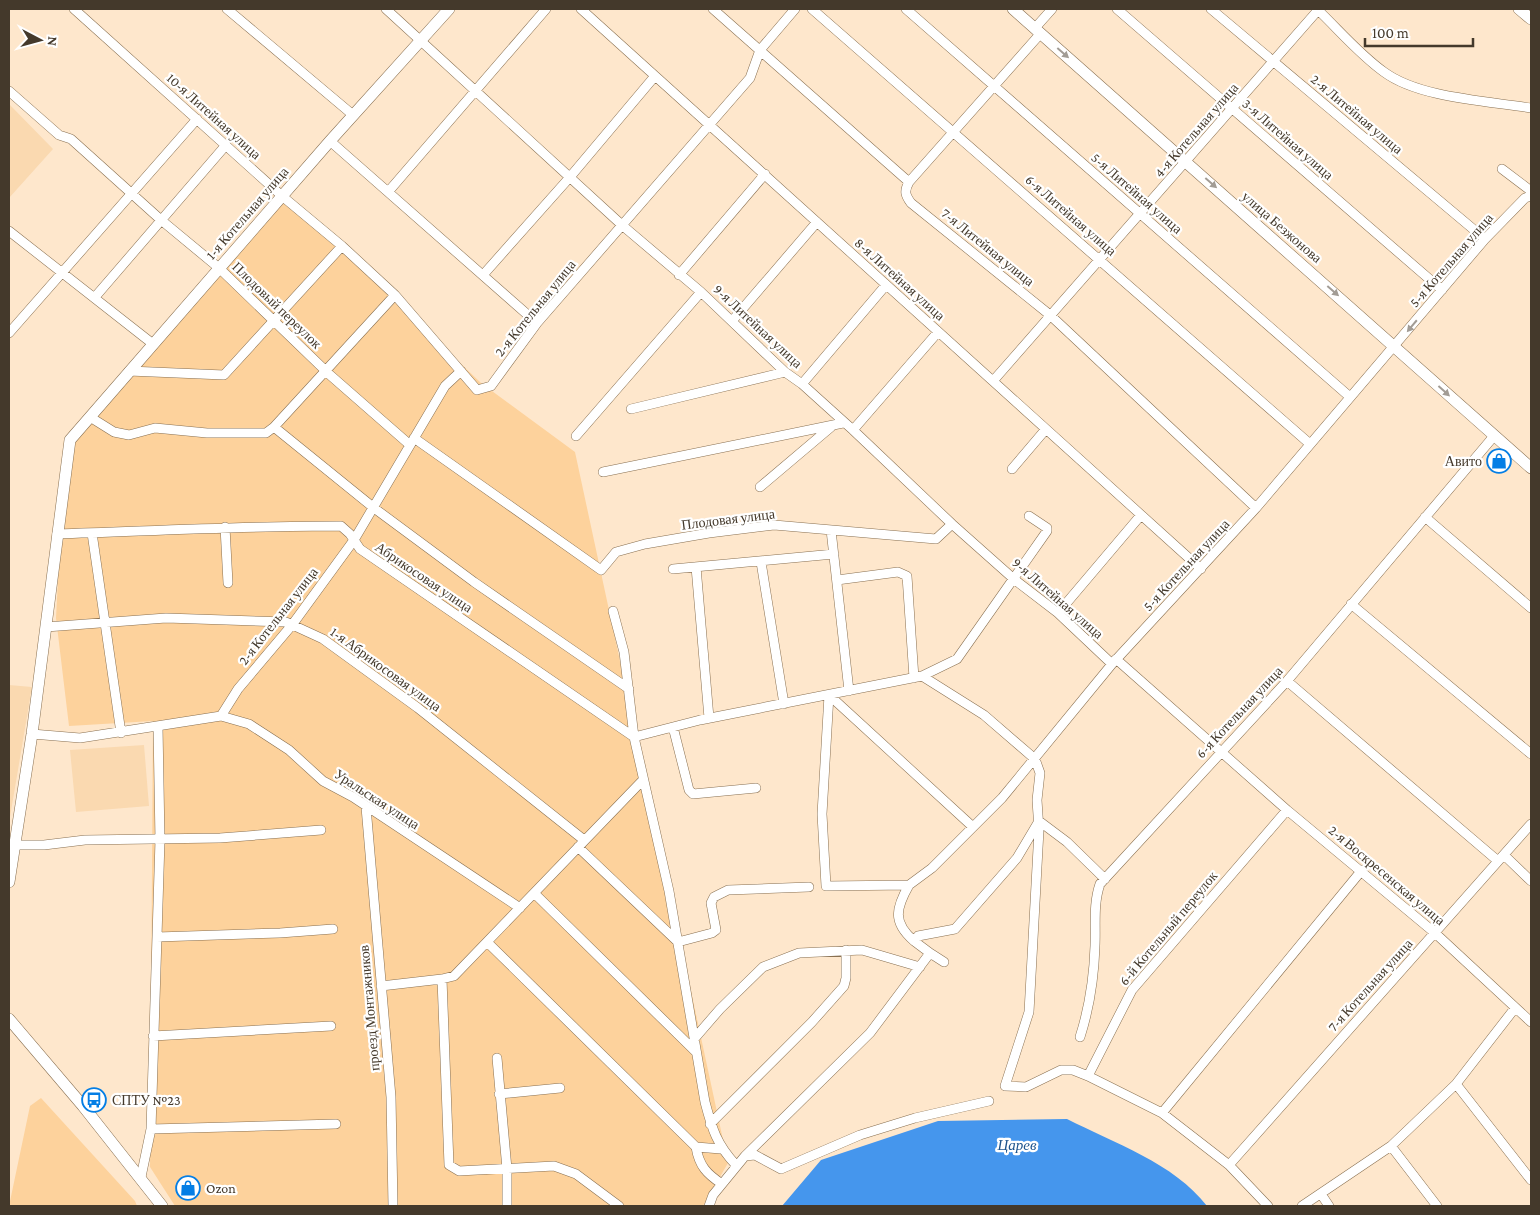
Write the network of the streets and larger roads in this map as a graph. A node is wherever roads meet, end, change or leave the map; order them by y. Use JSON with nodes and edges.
{"nodes":[{"id":1,"x":74,"y":9,"type":"edge"},
{"id":2,"x":227,"y":9,"type":"edge"},
{"id":3,"x":386,"y":9,"type":"edge"},
{"id":4,"x":449,"y":9,"type":"edge"},
{"id":5,"x":546,"y":9,"type":"edge"},
{"id":6,"x":581,"y":9,"type":"edge"},
{"id":7,"x":713,"y":9,"type":"edge"},
{"id":8,"x":795,"y":9,"type":"edge"},
{"id":9,"x":812,"y":9,"type":"edge"},
{"id":10,"x":906,"y":9,"type":"edge"},
{"id":11,"x":1013,"y":9,"type":"edge"},
{"id":12,"x":1052,"y":9,"type":"edge"},
{"id":13,"x":1117,"y":9,"type":"edge"},
{"id":14,"x":1211,"y":9,"type":"edge"},
{"id":15,"x":1318,"y":9,"type":"edge"},
{"id":16,"x":1519,"y":9,"type":"edge"},
{"id":17,"x":1531,"y":19,"type":"edge"},
{"id":18,"x":1038,"y":31,"type":"junction"},
{"id":19,"x":421,"y":39,"type":"junction"},
{"id":20,"x":760,"y":50,"type":"junction"},
{"id":21,"x":1274,"y":62,"type":"junction"},
{"id":22,"x":655,"y":76,"type":"junction"},
{"id":23,"x":994,"y":86,"type":"junction"},
{"id":24,"x":9,"y":91,"type":"edge"},
{"id":25,"x":473,"y":91,"type":"junction"},
{"id":26,"x":1531,"y":108,"type":"edge"},
{"id":27,"x":1233,"y":109,"type":"junction"},
{"id":28,"x":353,"y":115,"type":"junction"},
{"id":29,"x":197,"y":119,"type":"junction"},
{"id":30,"x":710,"y":125,"type":"junction"},
{"id":31,"x":954,"y":131,"type":"junction"},
{"id":32,"x":330,"y":141,"type":"junction"},
{"id":33,"x":226,"y":145,"type":"junction"},
{"id":34,"x":1186,"y":162,"type":"junction"},
{"id":35,"x":1502,"y":168,"type":"dead end"},
{"id":36,"x":765,"y":174,"type":"junction"},
{"id":37,"x":570,"y":177,"type":"junction"},
{"id":38,"x":909,"y":182,"type":"junction"},
{"id":39,"x":1531,"y":191,"type":"edge"},
{"id":40,"x":388,"y":192,"type":"junction"},
{"id":41,"x":132,"y":193,"type":"junction"},
{"id":42,"x":282,"y":196,"type":"junction"},
{"id":43,"x":1531,"y":196,"type":"edge"},
{"id":44,"x":1140,"y":214,"type":"junction"},
{"id":45,"x":161,"y":220,"type":"junction"},
{"id":46,"x":817,"y":222,"type":"junction"},
{"id":47,"x":623,"y":226,"type":"junction"},
{"id":48,"x":9,"y":231,"type":"edge"},
{"id":49,"x":1485,"y":239,"type":"junction"},
{"id":50,"x":342,"y":246,"type":"junction"},
{"id":51,"x":1100,"y":260,"type":"junction"},
{"id":52,"x":219,"y":268,"type":"junction"},
{"id":53,"x":63,"y":273,"type":"junction"},
{"id":54,"x":483,"y":274,"type":"junction"},
{"id":55,"x":679,"y":275,"type":"junction"},
{"id":56,"x":886,"y":285,"type":"junction"},
{"id":57,"x":1442,"y":290,"type":"junction"},
{"id":58,"x":701,"y":292,"type":"junction"},
{"id":59,"x":395,"y":295,"type":"junction"},
{"id":60,"x":95,"y":297,"type":"junction"},
{"id":61,"x":1050,"y":315,"type":"junction"},
{"id":62,"x":274,"y":321,"type":"junction"},
{"id":63,"x":732,"y":321,"type":"junction"},
{"id":64,"x":537,"y":323,"type":"junction"},
{"id":65,"x":938,"y":332,"type":"junction"},
{"id":66,"x":9,"y":333,"type":"edge"},
{"id":67,"x":153,"y":344,"type":"junction"},
{"id":68,"x":1395,"y":346,"type":"junction"},
{"id":69,"x":130,"y":371,"type":"junction"},
{"id":70,"x":326,"y":371,"type":"junction"},
{"id":71,"x":461,"y":371,"type":"junction"},
{"id":72,"x":786,"y":372,"type":"junction"},
{"id":73,"x":993,"y":381,"type":"junction"},
{"id":74,"x":802,"y":384,"type":"junction"},
{"id":75,"x":1350,"y":397,"type":"junction"},
{"id":76,"x":631,"y":409,"type":"dead end"},
{"id":77,"x":90,"y":417,"type":"junction"},
{"id":78,"x":844,"y":424,"type":"junction"},
{"id":79,"x":833,"y":426,"type":"junction"},
{"id":80,"x":274,"y":428,"type":"junction"},
{"id":81,"x":1046,"y":429,"type":"junction"},
{"id":82,"x":853,"y":430,"type":"junction"},
{"id":83,"x":576,"y":436,"type":"dead end"},
{"id":84,"x":1494,"y":436,"type":"junction"},
{"id":85,"x":412,"y":441,"type":"junction"},
{"id":86,"x":1310,"y":444,"type":"junction"},
{"id":87,"x":1531,"y":468,"type":"edge"},
{"id":88,"x":1012,"y":469,"type":"dead end"},
{"id":89,"x":603,"y":472,"type":"dead end"},
{"id":90,"x":760,"y":487,"type":"dead end"},
{"id":91,"x":374,"y":508,"type":"junction"},
{"id":92,"x":1256,"y":508,"type":"junction"},
{"id":93,"x":1141,"y":515,"type":"junction"},
{"id":94,"x":1029,"y":516,"type":"dead end"},
{"id":95,"x":1425,"y":517,"type":"junction"},
{"id":96,"x":952,"y":524,"type":"junction"},
{"id":97,"x":225,"y":527,"type":"junction"},
{"id":98,"x":831,"y":530,"type":"junction"},
{"id":99,"x":92,"y":533,"type":"junction"},
{"id":100,"x":57,"y":534,"type":"junction"},
{"id":101,"x":354,"y":540,"type":"junction"},
{"id":102,"x":834,"y":554,"type":"junction"},
{"id":103,"x":761,"y":562,"type":"junction"},
{"id":104,"x":696,"y":567,"type":"junction"},
{"id":105,"x":673,"y":569,"type":"dead end"},
{"id":106,"x":601,"y":570,"type":"joint"},
{"id":107,"x":1201,"y":570,"type":"junction"},
{"id":108,"x":837,"y":580,"type":"junction"},
{"id":109,"x":1015,"y":580,"type":"junction"},
{"id":110,"x":228,"y":583,"type":"dead end"},
{"id":111,"x":1351,"y":604,"type":"junction"},
{"id":112,"x":1531,"y":608,"type":"edge"},
{"id":113,"x":612,"y":611,"type":"dead end"},
{"id":114,"x":1058,"y":613,"type":"junction"},
{"id":115,"x":104,"y":621,"type":"junction"},
{"id":116,"x":292,"y":625,"type":"junction"},
{"id":117,"x":46,"y":627,"type":"junction"},
{"id":118,"x":1114,"y":661,"type":"junction"},
{"id":119,"x":918,"y":677,"type":"junction"},
{"id":120,"x":1287,"y":681,"type":"junction"},
{"id":121,"x":628,"y":689,"type":"junction"},
{"id":122,"x":849,"y":691,"type":"junction"},
{"id":123,"x":829,"y":695,"type":"junction"},
{"id":124,"x":784,"y":704,"type":"junction"},
{"id":125,"x":221,"y":716,"type":"junction"},
{"id":126,"x":709,"y":718,"type":"junction"},
{"id":127,"x":673,"y":727,"type":"junction"},
{"id":128,"x":158,"y":728,"type":"junction"},
{"id":129,"x":121,"y":733,"type":"junction"},
{"id":130,"x":32,"y":734,"type":"junction"},
{"id":131,"x":634,"y":737,"type":"junction"},
{"id":132,"x":1222,"y":751,"type":"junction"},
{"id":133,"x":1531,"y":754,"type":"edge"},
{"id":134,"x":1034,"y":759,"type":"junction"},
{"id":135,"x":642,"y":781,"type":"junction"},
{"id":136,"x":756,"y":788,"type":"dead end"},
{"id":137,"x":366,"y":807,"type":"junction"},
{"id":138,"x":1287,"y":810,"type":"junction"},
{"id":139,"x":1039,"y":821,"type":"junction"},
{"id":140,"x":1531,"y":824,"type":"edge"},
{"id":141,"x":973,"y":827,"type":"junction"},
{"id":142,"x":321,"y":830,"type":"dead end"},
{"id":143,"x":160,"y":840,"type":"junction"},
{"id":144,"x":581,"y":844,"type":"junction"},
{"id":145,"x":14,"y":845,"type":"junction"},
{"id":146,"x":1501,"y":858,"type":"junction"},
{"id":147,"x":1362,"y":870,"type":"junction"},
{"id":148,"x":1105,"y":879,"type":"junction"},
{"id":149,"x":1531,"y":881,"type":"edge"},
{"id":150,"x":9,"y":882,"type":"edge"},
{"id":151,"x":909,"y":885,"type":"junction"},
{"id":152,"x":809,"y":887,"type":"dead end"},
{"id":153,"x":534,"y":893,"type":"junction"},
{"id":154,"x":520,"y":908,"type":"junction"},
{"id":155,"x":333,"y":929,"type":"dead end"},
{"id":156,"x":1435,"y":933,"type":"junction"},
{"id":157,"x":157,"y":937,"type":"junction"},
{"id":158,"x":914,"y":940,"type":"junction"},
{"id":159,"x":487,"y":942,"type":"junction"},
{"id":160,"x":678,"y":942,"type":"junction"},
{"id":161,"x":846,"y":950,"type":"junction"},
{"id":162,"x":930,"y":953,"type":"junction"},
{"id":163,"x":944,"y":962,"type":"dead end"},
{"id":164,"x":920,"y":967,"type":"junction"},
{"id":165,"x":442,"y":980,"type":"junction"},
{"id":166,"x":381,"y":986,"type":"junction"},
{"id":167,"x":1515,"y":1008,"type":"junction"},
{"id":168,"x":9,"y":1019,"type":"edge"},
{"id":169,"x":1531,"y":1022,"type":"edge"},
{"id":170,"x":331,"y":1026,"type":"dead end"},
{"id":171,"x":153,"y":1036,"type":"junction"},
{"id":172,"x":1080,"y":1037,"type":"dead end"},
{"id":173,"x":694,"y":1039,"type":"junction"},
{"id":174,"x":697,"y":1052,"type":"junction"},
{"id":175,"x":496,"y":1058,"type":"dead end"},
{"id":176,"x":1088,"y":1076,"type":"junction"},
{"id":177,"x":1456,"y":1084,"type":"junction"},
{"id":178,"x":560,"y":1088,"type":"dead end"},
{"id":179,"x":499,"y":1094,"type":"junction"},
{"id":180,"x":989,"y":1101,"type":"dead end"},
{"id":181,"x":1162,"y":1113,"type":"junction"},
{"id":182,"x":336,"y":1124,"type":"dead end"},
{"id":183,"x":710,"y":1124,"type":"junction"},
{"id":184,"x":151,"y":1129,"type":"junction"},
{"id":185,"x":1391,"y":1146,"type":"junction"},
{"id":186,"x":696,"y":1147,"type":"junction"},
{"id":187,"x":721,"y":1149,"type":"junction"},
{"id":188,"x":745,"y":1156,"type":"junction"},
{"id":189,"x":736,"y":1165,"type":"junction"},
{"id":190,"x":1229,"y":1165,"type":"junction"},
{"id":191,"x":507,"y":1170,"type":"junction"},
{"id":192,"x":141,"y":1177,"type":"junction"},
{"id":193,"x":1531,"y":1180,"type":"edge"},
{"id":194,"x":722,"y":1184,"type":"junction"},
{"id":195,"x":1321,"y":1194,"type":"junction"},
{"id":196,"x":154,"y":1201,"type":"edge"},
{"id":197,"x":162,"y":1206,"type":"edge"},
{"id":198,"x":393,"y":1206,"type":"edge"},
{"id":199,"x":507,"y":1206,"type":"edge"},
{"id":200,"x":619,"y":1206,"type":"edge"},
{"id":201,"x":709,"y":1206,"type":"edge"},
{"id":202,"x":1268,"y":1206,"type":"edge"},
{"id":203,"x":1302,"y":1206,"type":"edge"},
{"id":204,"x":1329,"y":1206,"type":"edge"},
{"id":205,"x":1437,"y":1206,"type":"edge"}],
"edges":[{"from":1,"to":29,"type":"street","name":"10-я Литейная улица"},
{"from":2,"to":28,"type":"street"},
{"from":3,"to":19,"type":"street","name":"9-я Литейная улица"},
{"from":4,"to":19,"type":"street","name":"1-я Котельная улица"},
{"from":5,"to":25,"type":"street"},
{"from":6,"to":22,"type":"street","name":"8-я Литейная улица"},
{"from":7,"to":20,"type":"street"},
{"from":8,"to":20,"type":"street","name":"2-я Котельная улица"},
{"from":9,"to":31,"type":"street","name":"6-я Литейная улица"},
{"from":10,"to":23,"type":"street","name":"5-я Литейная улица"},
{"from":11,"to":18,"type":"street","name":"улица Безжонова"},
{"from":12,"to":18,"type":"street"},
{"from":13,"to":27,"type":"street","name":"3-я Литейная улица"},
{"from":14,"to":21,"type":"street","name":"2-я Литейная улица"},
{"from":15,"to":21,"type":"street","name":"4-я Котельная улица"},
{"from":15,"to":26,"type":"street"},
{"from":16,"to":17,"type":"street"},
{"from":18,"to":23,"type":"street"},
{"from":18,"to":34,"type":"street","name":"улица Безжонова","one_way":true},
{"from":19,"to":25,"type":"street","name":"9-я Литейная улица"},
{"from":19,"to":28,"type":"street","name":"1-я Котельная улица"},
{"from":20,"to":30,"type":"street","name":"2-я Котельная улица"},
{"from":20,"to":38,"type":"street"},
{"from":21,"to":27,"type":"street","name":"4-я Котельная улица"},
{"from":21,"to":49,"type":"street","name":"2-я Литейная улица"},
{"from":22,"to":30,"type":"street","name":"8-я Литейная улица"},
{"from":22,"to":37,"type":"street"},
{"from":23,"to":31,"type":"street"},
{"from":23,"to":44,"type":"street","name":"5-я Литейная улица"},
{"from":24,"to":41,"type":"street","name":"Плодовый переулок"},
{"from":25,"to":37,"type":"street","name":"9-я Литейная улица"},
{"from":25,"to":40,"type":"street"},
{"from":27,"to":34,"type":"street","name":"4-я Котельная улица"},
{"from":27,"to":57,"type":"street","name":"3-я Литейная улица"},
{"from":28,"to":32,"type":"street","name":"1-я Котельная улица"},
{"from":29,"to":33,"type":"street","name":"10-я Литейная улица"},
{"from":29,"to":41,"type":"street"},
{"from":30,"to":36,"type":"street","name":"8-я Литейная улица"},
{"from":30,"to":47,"type":"street","name":"2-я Котельная улица"},
{"from":31,"to":38,"type":"street"},
{"from":31,"to":51,"type":"street","name":"6-я Литейная улица"},
{"from":32,"to":40,"type":"street"},
{"from":32,"to":42,"type":"street","name":"1-я Котельная улица"},
{"from":33,"to":42,"type":"street","name":"10-я Литейная улица"},
{"from":33,"to":45,"type":"street"},
{"from":34,"to":44,"type":"street","name":"4-я Котельная улица"},
{"from":34,"to":68,"type":"street","name":"улица Безжонова","one_way":true},
{"from":35,"to":39,"type":"street"},
{"from":36,"to":46,"type":"street","name":"8-я Литейная улица"},
{"from":36,"to":55,"type":"street"},
{"from":37,"to":47,"type":"street","name":"9-я Литейная улица"},
{"from":37,"to":54,"type":"street"},
{"from":38,"to":61,"type":"street","name":"7-я Литейная улица"},
{"from":40,"to":54,"type":"street"},
{"from":41,"to":45,"type":"street","name":"Плодовый переулок"},
{"from":41,"to":53,"type":"street"},
{"from":42,"to":50,"type":"street","name":"10-я Литейная улица"},
{"from":42,"to":52,"type":"street","name":"1-я Котельная улица"},
{"from":43,"to":49,"type":"street","name":"5-я Котельная улица"},
{"from":44,"to":51,"type":"street","name":"4-я Котельная улица"},
{"from":44,"to":75,"type":"street","name":"5-я Литейная улица"},
{"from":45,"to":52,"type":"street","name":"Плодовый переулок"},
{"from":45,"to":60,"type":"street"},
{"from":46,"to":56,"type":"street","name":"8-я Литейная улица"},
{"from":46,"to":63,"type":"street"},
{"from":47,"to":55,"type":"street","name":"9-я Литейная улица"},
{"from":47,"to":64,"type":"street","name":"2-я Котельная улица"},
{"from":48,"to":53,"type":"street"},
{"from":49,"to":57,"type":"street","name":"5-я Котельная улица"},
{"from":50,"to":59,"type":"street","name":"10-я Литейная улица"},
{"from":50,"to":62,"type":"street"},
{"from":51,"to":61,"type":"street","name":"4-я Котельная улица"},
{"from":51,"to":86,"type":"street","name":"6-я Литейная улица"},
{"from":52,"to":62,"type":"street","name":"Плодовый переулок"},
{"from":52,"to":67,"type":"street","name":"1-я Котельная улица"},
{"from":53,"to":60,"type":"street"},
{"from":53,"to":66,"type":"street"},
{"from":54,"to":64,"type":"street"},
{"from":55,"to":58,"type":"street","name":"9-я Литейная улица"},
{"from":56,"to":65,"type":"street","name":"8-я Литейная улица"},
{"from":56,"to":74,"type":"street"},
{"from":57,"to":68,"type":"street","name":"5-я Котельная улица","one_way":true},
{"from":58,"to":63,"type":"street","name":"9-я Литейная улица"},
{"from":58,"to":83,"type":"street"},
{"from":59,"to":70,"type":"street"},
{"from":59,"to":71,"type":"street","name":"10-я Литейная улица"},
{"from":60,"to":67,"type":"street"},
{"from":61,"to":73,"type":"street","name":"4-я Котельная улица"},
{"from":61,"to":92,"type":"street","name":"7-я Литейная улица"},
{"from":62,"to":69,"type":"street"},
{"from":62,"to":70,"type":"street","name":"Плодовый переулок"},
{"from":63,"to":72,"type":"street","name":"9-я Литейная улица"},
{"from":64,"to":71,"type":"street","name":"2-я Котельная улица"},
{"from":65,"to":73,"type":"street","name":"8-я Литейная улица"},
{"from":65,"to":82,"type":"street"},
{"from":67,"to":69,"type":"street","name":"1-я Котельная улица"},
{"from":68,"to":75,"type":"street","name":"5-я Котельная улица"},
{"from":68,"to":84,"type":"street","name":"улица Безжонова","one_way":true},
{"from":69,"to":77,"type":"street","name":"1-я Котельная улица"},
{"from":70,"to":80,"type":"street"},
{"from":70,"to":85,"type":"street","name":"Плодовый переулок"},
{"from":71,"to":85,"type":"street","name":"2-я Котельная улица"},
{"from":72,"to":74,"type":"street","name":"9-я Литейная улица"},
{"from":72,"to":76,"type":"street"},
{"from":73,"to":81,"type":"street","name":"8-я Литейная улица"},
{"from":74,"to":78,"type":"street","name":"9-я Литейная улица"},
{"from":75,"to":86,"type":"street","name":"5-я Котельная улица"},
{"from":77,"to":80,"type":"street"},
{"from":77,"to":100,"type":"street","name":"1-я Котельная улица"},
{"from":78,"to":79,"type":"street"},
{"from":78,"to":82,"type":"street","name":"9-я Литейная улица"},
{"from":79,"to":89,"type":"street"},
{"from":79,"to":90,"type":"street"},
{"from":80,"to":91,"type":"street"},
{"from":81,"to":88,"type":"street"},
{"from":81,"to":93,"type":"street","name":"8-я Литейная улица"},
{"from":82,"to":96,"type":"street","name":"9-я Литейная улица"},
{"from":84,"to":87,"type":"street","name":"улица Безжонова"},
{"from":84,"to":95,"type":"street","name":"6-я Котельная улица"},
{"from":85,"to":91,"type":"street","name":"2-я Котельная улица"},
{"from":85,"to":106,"type":"street","name":"Плодовый переулок"},
{"from":86,"to":92,"type":"street","name":"5-я Котельная улица"},
{"from":91,"to":101,"type":"street","name":"2-я Котельная улица"},
{"from":91,"to":121,"type":"street"},
{"from":92,"to":107,"type":"street","name":"5-я Котельная улица"},
{"from":93,"to":107,"type":"street","name":"8-я Литейная улица"},
{"from":93,"to":114,"type":"street"},
{"from":94,"to":109,"type":"street"},
{"from":95,"to":111,"type":"street","name":"6-я Котельная улица"},
{"from":95,"to":112,"type":"street"},
{"from":96,"to":98,"type":"street","name":"Плодовая улица"},
{"from":96,"to":109,"type":"street","name":"9-я Литейная улица"},
{"from":97,"to":99,"type":"street","name":"Абрикосовая улица"},
{"from":97,"to":101,"type":"street","name":"Абрикосовая улица"},
{"from":97,"to":110,"type":"street"},
{"from":98,"to":102,"type":"street"},
{"from":98,"to":106,"type":"street","name":"Плодовая улица"},
{"from":99,"to":100,"type":"street","name":"Абрикосовая улица"},
{"from":99,"to":115,"type":"street"},
{"from":100,"to":117,"type":"street"},
{"from":101,"to":116,"type":"street","name":"2-я Котельная улица"},
{"from":101,"to":131,"type":"street","name":"Абрикосовая улица"},
{"from":102,"to":103,"type":"street"},
{"from":102,"to":108,"type":"street"},
{"from":103,"to":104,"type":"street"},
{"from":103,"to":124,"type":"street"},
{"from":104,"to":105,"type":"street"},
{"from":104,"to":126,"type":"street"},
{"from":107,"to":118,"type":"street","name":"5-я Котельная улица"},
{"from":108,"to":119,"type":"street"},
{"from":108,"to":122,"type":"street"},
{"from":109,"to":114,"type":"street","name":"9-я Литейная улица"},
{"from":109,"to":119,"type":"street"},
{"from":111,"to":120,"type":"street","name":"6-я Котельная улица"},
{"from":111,"to":133,"type":"street"},
{"from":113,"to":121,"type":"street"},
{"from":114,"to":118,"type":"street","name":"9-я Литейная улица"},
{"from":115,"to":116,"type":"street","name":"1-я Абрикосовая улица"},
{"from":115,"to":117,"type":"street","name":"1-я Абрикосовая улица"},
{"from":115,"to":129,"type":"street"},
{"from":116,"to":125,"type":"street","name":"2-я Котельная улица"},
{"from":116,"to":144,"type":"street","name":"1-я Абрикосовая улица"},
{"from":117,"to":130,"type":"street"},
{"from":118,"to":132,"type":"street","name":"9-я Литейная улица"},
{"from":118,"to":134,"type":"street","name":"5-я Котельная улица"},
{"from":119,"to":122,"type":"street"},
{"from":119,"to":134,"type":"street"},
{"from":120,"to":132,"type":"street","name":"6-я Котельная улица"},
{"from":120,"to":146,"type":"street"},
{"from":121,"to":131,"type":"street"},
{"from":122,"to":123,"type":"street"},
{"from":123,"to":124,"type":"street"},
{"from":123,"to":141,"type":"street"},
{"from":123,"to":151,"type":"street"},
{"from":124,"to":126,"type":"street"},
{"from":125,"to":128,"type":"street"},
{"from":125,"to":137,"type":"street","name":"Уральская улица"},
{"from":126,"to":127,"type":"street"},
{"from":127,"to":131,"type":"street"},
{"from":127,"to":136,"type":"street"},
{"from":128,"to":129,"type":"street"},
{"from":128,"to":143,"type":"street"},
{"from":129,"to":130,"type":"street"},
{"from":130,"to":145,"type":"street"},
{"from":131,"to":135,"type":"street"},
{"from":132,"to":138,"type":"street","name":"2-я Воскресенская улица"},
{"from":132,"to":148,"type":"street","name":"6-я Котельная улица"},
{"from":134,"to":139,"type":"street"},
{"from":134,"to":141,"type":"street","name":"5-я Котельная улица"},
{"from":135,"to":144,"type":"street"},
{"from":135,"to":160,"type":"street"},
{"from":137,"to":154,"type":"street","name":"Уральская улица"},
{"from":137,"to":166,"type":"street","name":"проезд Монтажников"},
{"from":138,"to":147,"type":"street","name":"2-я Воскресенская улица"},
{"from":138,"to":176,"type":"street","name":"6-й Котельный переулок"},
{"from":139,"to":148,"type":"street"},
{"from":139,"to":158,"type":"street"},
{"from":139,"to":176,"type":"street"},
{"from":140,"to":146,"type":"street","name":"7-я Котельная улица"},
{"from":141,"to":151,"type":"street","name":"5-я Котельная улица"},
{"from":142,"to":143,"type":"street"},
{"from":143,"to":145,"type":"street"},
{"from":143,"to":157,"type":"street"},
{"from":144,"to":153,"type":"street"},
{"from":144,"to":160,"type":"street","name":"1-я Абрикосовая улица"},
{"from":145,"to":150,"type":"street"},
{"from":146,"to":149,"type":"street"},
{"from":146,"to":156,"type":"street","name":"7-я Котельная улица"},
{"from":147,"to":156,"type":"street","name":"2-я Воскресенская улица"},
{"from":147,"to":181,"type":"street"},
{"from":148,"to":172,"type":"street","name":"6-я Котельная улица"},
{"from":151,"to":158,"type":"street"},
{"from":152,"to":160,"type":"street"},
{"from":153,"to":154,"type":"street"},
{"from":153,"to":174,"type":"street"},
{"from":154,"to":159,"type":"street"},
{"from":155,"to":157,"type":"street"},
{"from":156,"to":167,"type":"street","name":"2-я Воскресенская улица"},
{"from":156,"to":190,"type":"street","name":"7-я Котельная улица"},
{"from":157,"to":171,"type":"street"},
{"from":158,"to":162,"type":"street"},
{"from":159,"to":165,"type":"street"},
{"from":159,"to":186,"type":"street"},
{"from":160,"to":173,"type":"street"},
{"from":161,"to":164,"type":"street"},
{"from":161,"to":173,"type":"street"},
{"from":161,"to":183,"type":"street"},
{"from":162,"to":163,"type":"street"},
{"from":162,"to":164,"type":"street"},
{"from":164,"to":188,"type":"street"},
{"from":165,"to":166,"type":"street"},
{"from":165,"to":191,"type":"street"},
{"from":166,"to":198,"type":"street","name":"проезд Монтажников"},
{"from":167,"to":169,"type":"street","name":"2-я Воскресенская улица"},
{"from":167,"to":177,"type":"street"},
{"from":168,"to":192,"type":"street"},
{"from":170,"to":171,"type":"street"},
{"from":171,"to":184,"type":"street"},
{"from":173,"to":174,"type":"street"},
{"from":174,"to":183,"type":"street"},
{"from":175,"to":179,"type":"street"},
{"from":176,"to":181,"type":"street"},
{"from":177,"to":185,"type":"street"},
{"from":177,"to":193,"type":"street"},
{"from":178,"to":179,"type":"street"},
{"from":179,"to":191,"type":"street"},
{"from":180,"to":188,"type":"street"},
{"from":181,"to":190,"type":"street"},
{"from":182,"to":184,"type":"street"},
{"from":183,"to":187,"type":"street"},
{"from":184,"to":192,"type":"street"},
{"from":185,"to":195,"type":"street"},
{"from":185,"to":205,"type":"street"},
{"from":186,"to":187,"type":"street"},
{"from":186,"to":194,"type":"street"},
{"from":187,"to":189,"type":"street"},
{"from":188,"to":189,"type":"street"},
{"from":189,"to":194,"type":"street"},
{"from":190,"to":202,"type":"street"},
{"from":191,"to":199,"type":"street"},
{"from":191,"to":200,"type":"street"},
{"from":192,"to":196,"type":"street"},
{"from":194,"to":201,"type":"street"},
{"from":195,"to":203,"type":"street"},
{"from":195,"to":204,"type":"street"},
{"from":196,"to":197,"type":"street"}]}
